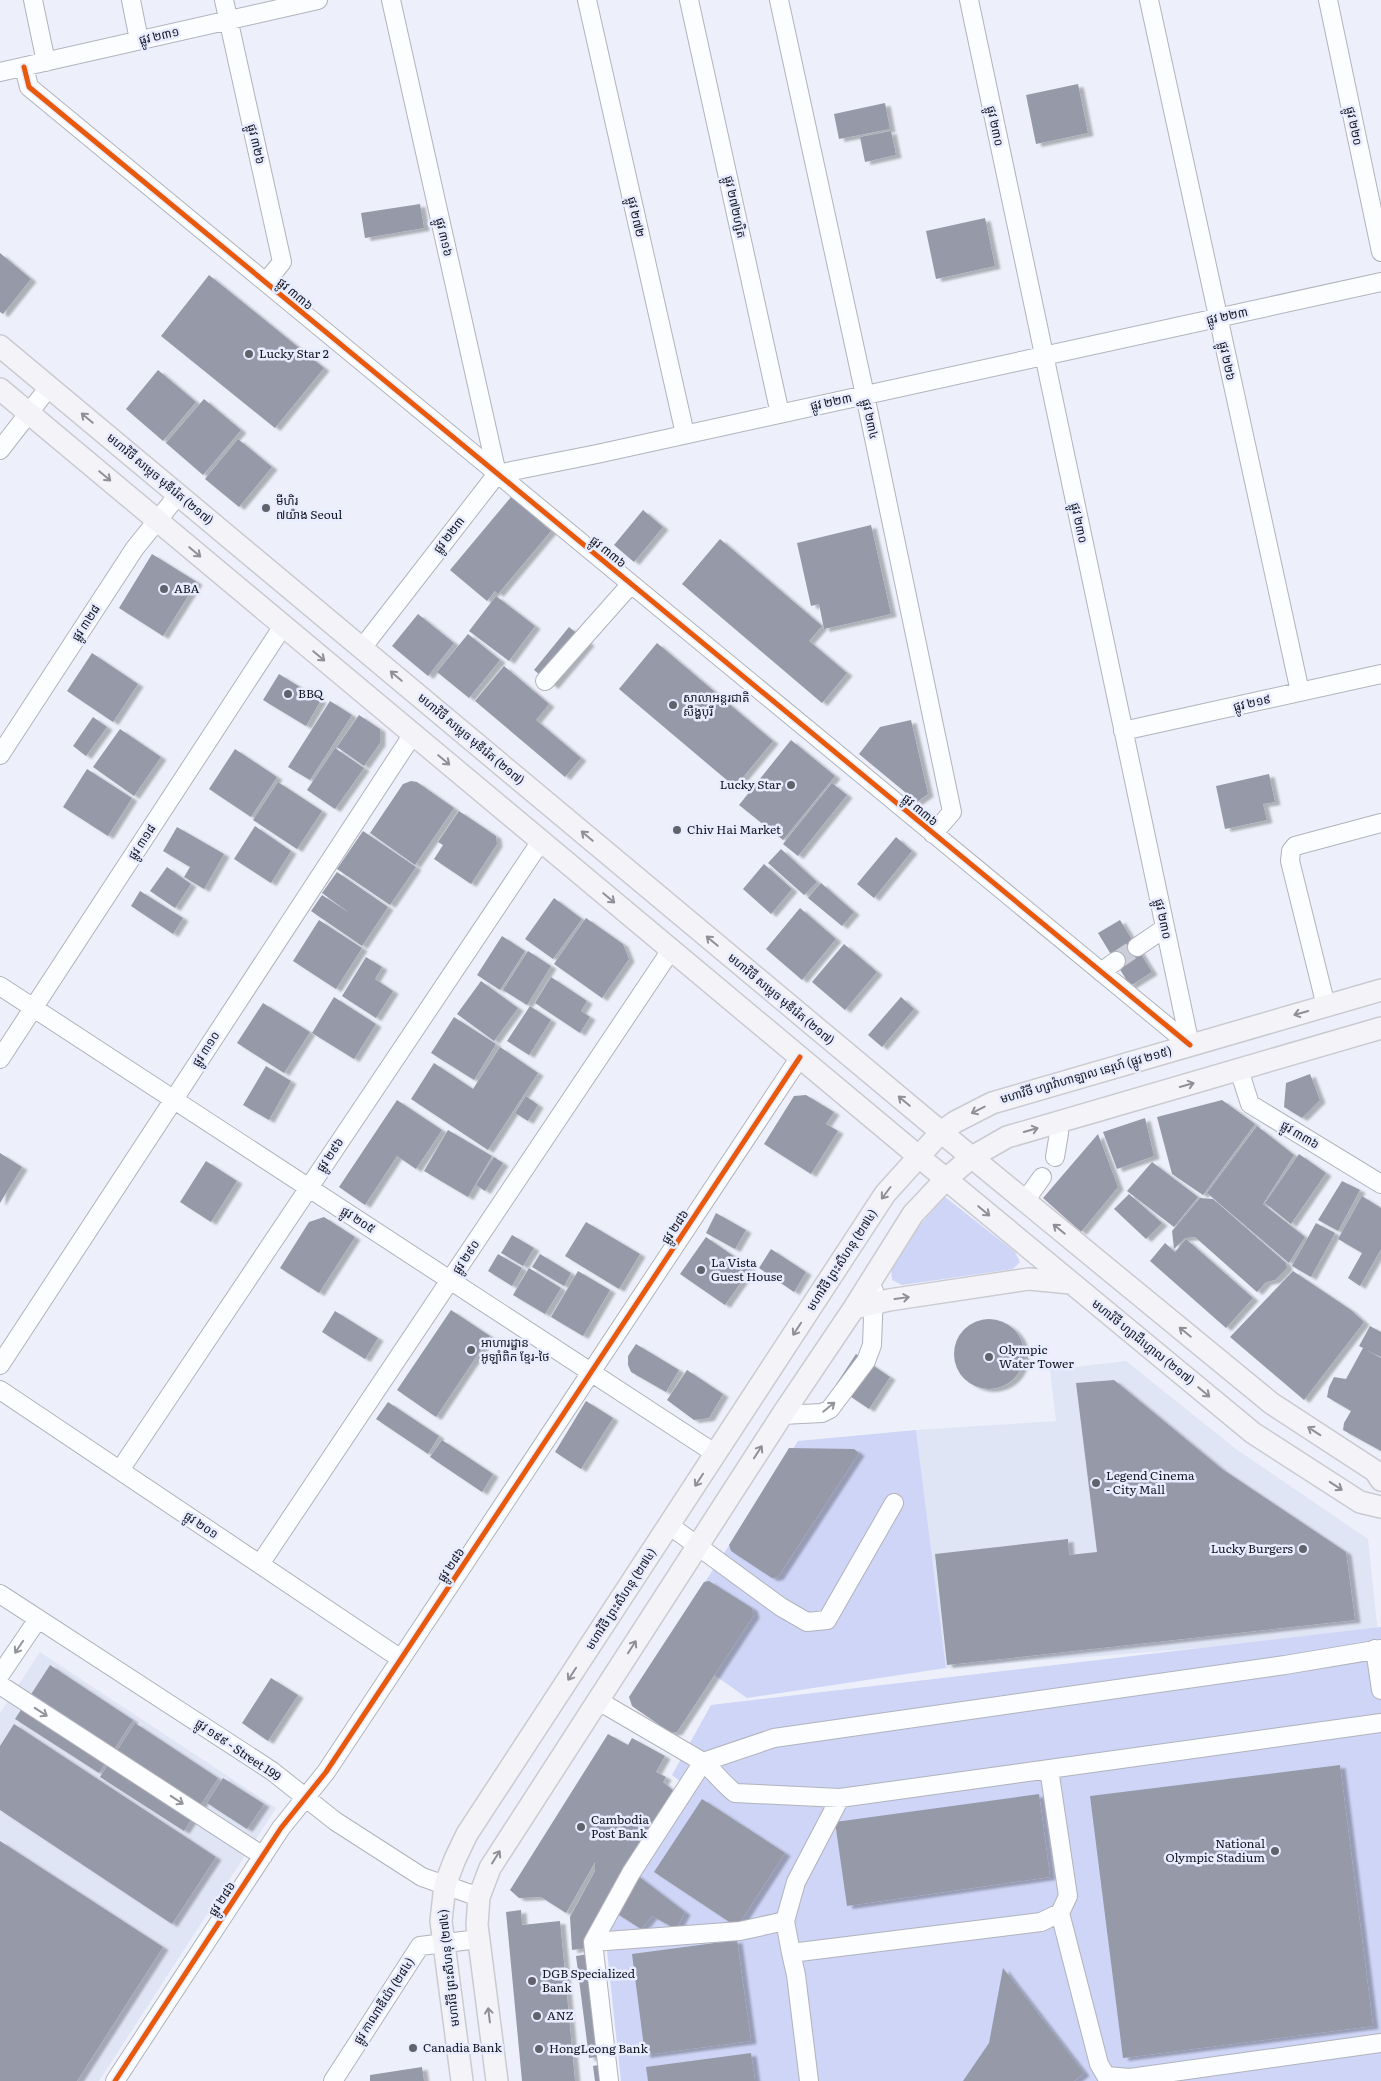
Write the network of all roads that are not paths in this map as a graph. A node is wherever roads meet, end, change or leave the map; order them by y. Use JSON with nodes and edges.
{"nodes":[{"id":1,"x":33,"y":0,"type":"edge"},
{"id":2,"x":130,"y":0,"type":"edge"},
{"id":3,"x":224,"y":0,"type":"edge"},
{"id":4,"x":318,"y":0,"type":"edge"},
{"id":5,"x":391,"y":0,"type":"edge"},
{"id":6,"x":587,"y":0,"type":"edge"},
{"id":7,"x":690,"y":0,"type":"edge"},
{"id":8,"x":779,"y":0,"type":"edge"},
{"id":9,"x":969,"y":0,"type":"edge"},
{"id":10,"x":1148,"y":0,"type":"edge"},
{"id":11,"x":1328,"y":0,"type":"edge"},
{"id":12,"x":228,"y":20,"type":"junction"},
{"id":13,"x":139,"y":40,"type":"junction"},
{"id":14,"x":46,"y":62,"type":"junction"},
{"id":15,"x":24,"y":67,"type":"junction"},
{"id":16,"x":0,"y":72,"type":"edge"},
{"id":17,"x":1381,"y":252,"type":"edge"},
{"id":18,"x":266,"y":282,"type":"junction"},
{"id":19,"x":1381,"y":282,"type":"edge"},
{"id":20,"x":1218,"y":318,"type":"junction"},
{"id":21,"x":0,"y":346,"type":"edge"},
{"id":22,"x":1044,"y":355,"type":"junction"},
{"id":23,"x":49,"y":387,"type":"junction"},
{"id":24,"x":0,"y":389,"type":"edge"},
{"id":25,"x":865,"y":395,"type":"junction"},
{"id":26,"x":28,"y":412,"type":"junction"},
{"id":27,"x":780,"y":414,"type":"junction"},
{"id":28,"x":685,"y":434,"type":"junction"},
{"id":29,"x":0,"y":450,"type":"edge"},
{"id":30,"x":497,"y":474,"type":"junction"},
{"id":31,"x":178,"y":494,"type":"junction"},
{"id":32,"x":157,"y":520,"type":"junction"},
{"id":33,"x":631,"y":584,"type":"junction"},
{"id":34,"x":283,"y":626,"type":"junction"},
{"id":35,"x":362,"y":648,"type":"junction"},
{"id":36,"x":1381,"y":674,"type":"edge"},
{"id":37,"x":545,"y":681,"type":"dead end"},
{"id":38,"x":1300,"y":692,"type":"junction"},
{"id":39,"x":1123,"y":732,"type":"junction"},
{"id":40,"x":413,"y":734,"type":"junction"},
{"id":41,"x":0,"y":755,"type":"edge"},
{"id":42,"x":1381,"y":823,"type":"edge"},
{"id":43,"x":934,"y":834,"type":"junction"},
{"id":44,"x":541,"y":840,"type":"junction"},
{"id":45,"x":1165,"y":928,"type":"junction"},
{"id":46,"x":1137,"y":947,"type":"tunnel mouth"},
{"id":47,"x":672,"y":950,"type":"junction"},
{"id":48,"x":1116,"y":961,"type":"tunnel mouth"},
{"id":49,"x":1100,"y":972,"type":"junction"},
{"id":50,"x":0,"y":986,"type":"edge"},
{"id":51,"x":1381,"y":990,"type":"edge"},
{"id":52,"x":1326,"y":1006,"type":"junction"},
{"id":53,"x":33,"y":1008,"type":"junction"},
{"id":54,"x":1381,"y":1029,"type":"edge"},
{"id":55,"x":1190,"y":1045,"type":"junction"},
{"id":56,"x":800,"y":1057,"type":"junction"},
{"id":57,"x":0,"y":1059,"type":"edge"},
{"id":58,"x":1240,"y":1070,"type":"junction"},
{"id":59,"x":174,"y":1099,"type":"junction"},
{"id":60,"x":1057,"y":1122,"type":"junction"},
{"id":61,"x":941,"y":1132,"type":"junction"},
{"id":62,"x":918,"y":1156,"type":"junction"},
{"id":63,"x":972,"y":1157,"type":"junction"},
{"id":64,"x":1055,"y":1158,"type":"dead end"},
{"id":65,"x":1042,"y":1177,"type":"dead end"},
{"id":66,"x":946,"y":1180,"type":"junction"},
{"id":67,"x":1381,"y":1184,"type":"edge"},
{"id":68,"x":309,"y":1188,"type":"junction"},
{"id":69,"x":1025,"y":1201,"type":"junction"},
{"id":70,"x":450,"y":1280,"type":"junction"},
{"id":71,"x":1071,"y":1283,"type":"junction"},
{"id":72,"x":864,"y":1306,"type":"junction"},
{"id":73,"x":0,"y":1365,"type":"edge"},
{"id":74,"x":591,"y":1372,"type":"junction"},
{"id":75,"x":0,"y":1390,"type":"edge"},
{"id":76,"x":782,"y":1415,"type":"junction"},
{"id":77,"x":716,"y":1454,"type":"junction"},
{"id":78,"x":120,"y":1470,"type":"junction"},
{"id":79,"x":1381,"y":1480,"type":"edge"},
{"id":80,"x":894,"y":1503,"type":"dead end"},
{"id":81,"x":1381,"y":1507,"type":"edge"},
{"id":82,"x":670,"y":1525,"type":"junction"},
{"id":83,"x":698,"y":1545,"type":"junction"},
{"id":84,"x":260,"y":1564,"type":"junction"},
{"id":85,"x":0,"y":1594,"type":"edge"},
{"id":86,"x":38,"y":1619,"type":"junction"},
{"id":87,"x":1378,"y":1649,"type":"edge"},
{"id":88,"x":401,"y":1659,"type":"junction"},
{"id":89,"x":0,"y":1675,"type":"edge"},
{"id":90,"x":0,"y":1685,"type":"edge"},
{"id":91,"x":1381,"y":1690,"type":"edge"},
{"id":92,"x":598,"y":1700,"type":"junction"},
{"id":93,"x":1381,"y":1723,"type":"edge"},
{"id":94,"x":703,"y":1762,"type":"junction"},
{"id":95,"x":1049,"y":1769,"type":"junction"},
{"id":96,"x":304,"y":1798,"type":"junction"},
{"id":97,"x":840,"y":1798,"type":"junction"},
{"id":98,"x":263,"y":1856,"type":"junction"},
{"id":99,"x":445,"y":1885,"type":"junction"},
{"id":100,"x":480,"y":1897,"type":"junction"},
{"id":101,"x":1060,"y":1913,"type":"junction"},
{"id":102,"x":785,"y":1921,"type":"junction"},
{"id":103,"x":479,"y":1939,"type":"junction"},
{"id":104,"x":593,"y":1942,"type":"junction"},
{"id":105,"x":444,"y":1943,"type":"junction"},
{"id":106,"x":791,"y":1953,"type":"junction"},
{"id":107,"x":1381,"y":2043,"type":"edge"},
{"id":108,"x":115,"y":2081,"type":"edge"},
{"id":109,"x":333,"y":2081,"type":"edge"},
{"id":110,"x":462,"y":2081,"type":"edge"},
{"id":111,"x":497,"y":2081,"type":"edge"},
{"id":112,"x":608,"y":2081,"type":"edge"},
{"id":113,"x":809,"y":2081,"type":"edge"}],
"edges":[{"from":1,"to":14,"type":"street"},
{"from":2,"to":13,"type":"street"},
{"from":3,"to":12,"type":"street","name":"ផ្លូវ ៣២៦"},
{"from":4,"to":12,"type":"street","name":"ផ្លូវ ២៣១"},
{"from":5,"to":30,"type":"street","name":"ផ្លូវ ៣១៦"},
{"from":6,"to":28,"type":"street","name":"ផ្លូវ ២៧២"},
{"from":7,"to":27,"type":"street","name":"ផ្លូវ ២៧២ហ្សិត"},
{"from":8,"to":25,"type":"street","name":"ផ្លូវ ២៣៤"},
{"from":9,"to":22,"type":"street","name":"ផ្លូវ ២៣០"},
{"from":10,"to":20,"type":"street","name":"ផ្លូវ ២២៦"},
{"from":11,"to":17,"type":"street","name":"ផ្លូវ ២២០"},
{"from":12,"to":13,"type":"street","name":"ផ្លូវ ២៣១"},
{"from":12,"to":18,"type":"street","name":"ផ្លូវ ៣២៦"},
{"from":13,"to":14,"type":"street","name":"ផ្លូវ ២៣១"},
{"from":14,"to":15,"type":"street","name":"ផ្លូវ ២៣១"},
{"from":15,"to":16,"type":"street","name":"ផ្លូវ ២៣១"},
{"from":15,"to":18,"type":"street","name":"ផ្លូវ ៣៣៦"},
{"from":18,"to":30,"type":"street","name":"ផ្លូវ ៣៣៦"},
{"from":19,"to":20,"type":"street","name":"ផ្លូវ ២២៣"},
{"from":20,"to":22,"type":"street","name":"ផ្លូវ ២២៣"},
{"from":20,"to":38,"type":"street","name":"ផ្លូវ ២២៦"},
{"from":21,"to":23,"type":"main road","name":"មហាវិថី សម្តេច មុនីរ៉េត (២១៧)"},
{"from":22,"to":25,"type":"street","name":"ផ្លូវ ២២៣"},
{"from":22,"to":39,"type":"street","name":"ផ្លូវ ២៣០"},
{"from":23,"to":26,"type":"street"},
{"from":31,"to":23,"type":"main road","name":"មហាវិថី សម្តេច មុនីរ៉េត (២១៧)","one_way":true},
{"from":24,"to":26,"type":"main road"},
{"from":25,"to":27,"type":"street","name":"ផ្លូវ ២២៣"},
{"from":25,"to":43,"type":"street","name":"ផ្លូវ ២៣៤"},
{"from":26,"to":29,"type":"street"},
{"from":26,"to":32,"type":"main road","one_way":true},
{"from":27,"to":28,"type":"street","name":"ផ្លូវ ២២៣"},
{"from":28,"to":30,"type":"street","name":"ផ្លូវ ២២៣"},
{"from":30,"to":33,"type":"street","name":"ផ្លូវ ៣៣៦"},
{"from":30,"to":35,"type":"street","name":"ផ្លូវ ២២៣"},
{"from":31,"to":32,"type":"street","name":"ផ្លូវ ៣២៨"},
{"from":31,"to":35,"type":"main road","name":"មហាវិថី សម្តេច មុនីរ៉េត (២១៧)"},
{"from":32,"to":34,"type":"main road","one_way":true},
{"from":32,"to":41,"type":"street","name":"ផ្លូវ ៣២៨"},
{"from":33,"to":37,"type":"street"},
{"from":33,"to":43,"type":"street","name":"ផ្លូវ ៣៣៦"},
{"from":34,"to":40,"type":"main road","one_way":true},
{"from":34,"to":53,"type":"street","name":"ផ្លូវ ៣១៨"},
{"from":61,"to":35,"type":"main road","name":"មហាវិថី សម្តេច មុនីរ៉េត (២១៧)","one_way":true},
{"from":36,"to":38,"type":"street","name":"ផ្លូវ ២១៩"},
{"from":38,"to":39,"type":"street","name":"ផ្លូវ ២១៩"},
{"from":39,"to":45,"type":"street","name":"ផ្លូវ ២៣០"},
{"from":40,"to":44,"type":"main road","one_way":true},
{"from":40,"to":59,"type":"street","name":"ផ្លូវ ៣១០"},
{"from":42,"to":52,"type":"street"},
{"from":43,"to":49,"type":"street","name":"ផ្លូវ ៣៣៦"},
{"from":44,"to":47,"type":"main road","one_way":true},
{"from":44,"to":68,"type":"street","name":"ផ្លូវ ២៩៦"},
{"from":45,"to":46,"type":"street"},
{"from":45,"to":55,"type":"street","name":"ផ្លូវ ២៣០"},
{"from":47,"to":56,"type":"main road"},
{"from":47,"to":70,"type":"street","name":"ផ្លូវ ២៩០"},
{"from":48,"to":49,"type":"street"},
{"from":49,"to":55,"type":"street","name":"ផ្លូវ ៣៣៦"},
{"from":50,"to":53,"type":"street","name":"ផ្លូវ ២០៥"},
{"from":51,"to":52,"type":"main road","name":"មហាវិថី ហ្សាវ៉ាហាឡាល នេរុហ៍ (ផ្លូវ ២១៥)"},
{"from":52,"to":55,"type":"main road","name":"មហាវិថី ហ្សាវ៉ាហាឡាល នេរុហ៍ (ផ្លូវ ២១៥)","one_way":true},
{"from":53,"to":57,"type":"street","name":"ផ្លូវ ៣១៨"},
{"from":53,"to":59,"type":"street","name":"ផ្លូវ ២០៥"},
{"from":54,"to":58,"type":"main road"},
{"from":55,"to":61,"type":"main road","name":"មហាវិថី ហ្សាវ៉ាហាឡាល នេរុហ៍ (ផ្លូវ ២១៥)","one_way":true},
{"from":56,"to":62,"type":"main road"},
{"from":56,"to":74,"type":"street","name":"ផ្លូវ ២៨៦"},
{"from":60,"to":58,"type":"main road","one_way":true},
{"from":58,"to":67,"type":"street","name":"ផ្លូវ ៣៣៦"},
{"from":59,"to":68,"type":"street","name":"ផ្លូវ ២០៥"},
{"from":59,"to":73,"type":"street","name":"ផ្លូវ ៣១០"},
{"from":63,"to":60,"type":"main road","one_way":true},
{"from":60,"to":64,"type":"street"},
{"from":61,"to":62,"type":"main road","name":"មហាវិថី ហ្សាវ៉ាហាឡាល នេរុហ៍ (ផ្លូវ ២១៥)"},
{"from":61,"to":63,"type":"main road"},
{"from":62,"to":66,"type":"main road","name":"មហាវិថី ហ្សាដឹហ្គោល (២១៧)"},
{"from":62,"to":77,"type":"main road","name":"មហាវិថី ព្រះសីហនុ (២៧៤)","one_way":true},
{"from":63,"to":66,"type":"main road"},
{"from":63,"to":69,"type":"main road"},
{"from":65,"to":69,"type":"street"},
{"from":66,"to":71,"type":"main road","name":"មហាវិថី ហ្សាដឹហ្គោល (២១៧)","one_way":true},
{"from":66,"to":72,"type":"main road"},
{"from":68,"to":70,"type":"street","name":"ផ្លូវ ២០៥"},
{"from":68,"to":78,"type":"street","name":"ផ្លូវ ២៩៦"},
{"from":79,"to":69,"type":"main road","one_way":true},
{"from":70,"to":74,"type":"street","name":"ផ្លូវ ២០៥"},
{"from":70,"to":84,"type":"street","name":"ផ្លូវ ២៩០"},
{"from":72,"to":71,"type":"main road","one_way":true},
{"from":71,"to":81,"type":"main road","name":"មហាវិថី ហ្សាដឹហ្គោល (២១៧)","one_way":true},
{"from":72,"to":76,"type":"main road"},
{"from":76,"to":72,"type":"street","one_way":true},
{"from":74,"to":77,"type":"street","name":"ផ្លូវ ២០៥"},
{"from":74,"to":88,"type":"street","name":"ផ្លូវ ២៨៦"},
{"from":75,"to":78,"type":"street","name":"ផ្លូវ ២០១"},
{"from":83,"to":76,"type":"main road","one_way":true},
{"from":77,"to":82,"type":"main road","name":"មហាវិថី ព្រះសីហនុ (២៧៤)","one_way":true},
{"from":78,"to":84,"type":"street","name":"ផ្លូវ ២០១"},
{"from":80,"to":83,"type":"street"},
{"from":82,"to":83,"type":"street"},
{"from":82,"to":99,"type":"main road","name":"មហាវិថី ព្រះសីហនុ (២៧៤)","one_way":true},
{"from":92,"to":83,"type":"main road","one_way":true},
{"from":84,"to":88,"type":"street","name":"ផ្លូវ ២០១"},
{"from":85,"to":86,"type":"street","name":"ផ្លូវ ១៩៩ - Street 199"},
{"from":86,"to":89,"type":"street","one_way":true},
{"from":86,"to":96,"type":"street","name":"ផ្លូវ ១៩៩ - Street 199"},
{"from":87,"to":91,"type":"street"},
{"from":87,"to":94,"type":"street"},
{"from":88,"to":96,"type":"street","name":"ផ្លូវ ២៨៦"},
{"from":90,"to":98,"type":"street","one_way":true},
{"from":92,"to":94,"type":"street"},
{"from":100,"to":92,"type":"main road","one_way":true},
{"from":93,"to":95,"type":"street"},
{"from":94,"to":97,"type":"street"},
{"from":94,"to":104,"type":"street"},
{"from":95,"to":97,"type":"street"},
{"from":95,"to":101,"type":"street"},
{"from":96,"to":98,"type":"street","name":"ផ្លូវ ២៨៦"},
{"from":96,"to":99,"type":"street","name":"ផ្លូវ ១៩៩ - Street 199"},
{"from":97,"to":102,"type":"street"},
{"from":98,"to":108,"type":"street","name":"ផ្លូវ ២៨៦"},
{"from":99,"to":100,"type":"street","name":"ផ្លូវ ១៩៩ - Street 199"},
{"from":99,"to":105,"type":"main road","name":"មហាវិថី ព្រះសីហនុ (២៧៤)"},
{"from":100,"to":103,"type":"main road"},
{"from":101,"to":106,"type":"street"},
{"from":101,"to":107,"type":"street"},
{"from":102,"to":104,"type":"street"},
{"from":102,"to":106,"type":"street"},
{"from":103,"to":105,"type":"street","name":"ផ្លូវ កាណាឌីយ៉ា (២៨៤)"},
{"from":111,"to":103,"type":"main road","one_way":true},
{"from":104,"to":112,"type":"street"},
{"from":105,"to":109,"type":"street","name":"ផ្លូវ កាណាឌីយ៉ា (២៨៤)"},
{"from":105,"to":110,"type":"main road","name":"មហាវិថី ព្រះសីហនុ (២៧៤)"},
{"from":106,"to":113,"type":"street"}]}
